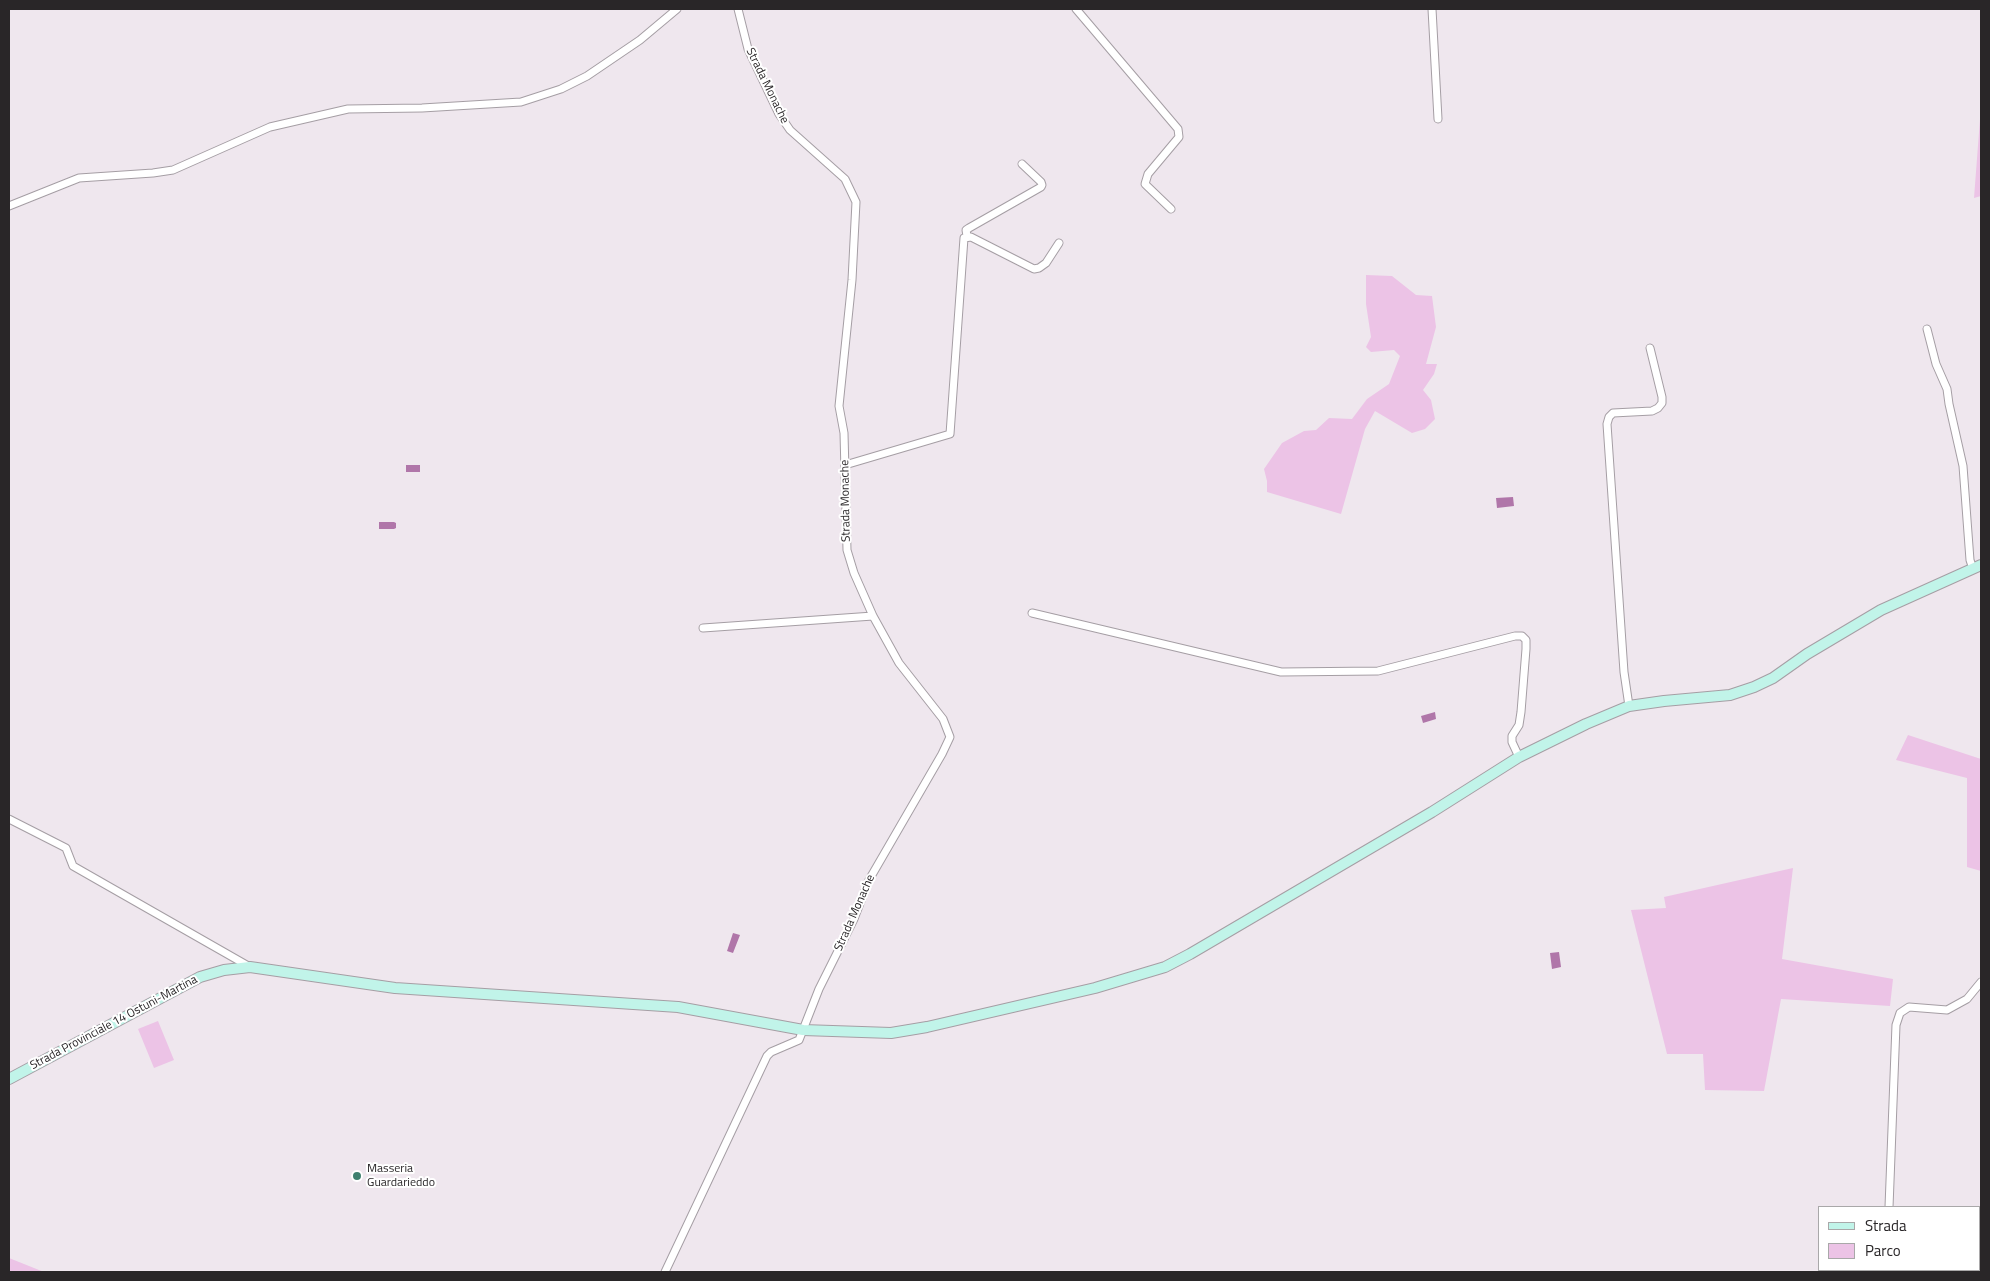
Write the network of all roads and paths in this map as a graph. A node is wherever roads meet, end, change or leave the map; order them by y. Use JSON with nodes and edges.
{"nodes":[{"id":1,"x":677,"y":9,"type":"edge"},
{"id":2,"x":738,"y":9,"type":"edge"},
{"id":3,"x":1076,"y":9,"type":"edge"},
{"id":4,"x":1432,"y":9,"type":"edge"},
{"id":5,"x":1438,"y":119,"type":"dead end"},
{"id":6,"x":1022,"y":164,"type":"dead end"},
{"id":7,"x":9,"y":206,"type":"edge"},
{"id":8,"x":1171,"y":209,"type":"dead end"},
{"id":9,"x":967,"y":236,"type":"junction"},
{"id":10,"x":1059,"y":243,"type":"dead end"},
{"id":11,"x":1927,"y":329,"type":"dead end"},
{"id":12,"x":1650,"y":348,"type":"dead end"},
{"id":13,"x":845,"y":464,"type":"junction"},
{"id":14,"x":1977,"y":567,"type":"edge"},
{"id":15,"x":1032,"y":613,"type":"dead end"},
{"id":16,"x":873,"y":616,"type":"junction"},
{"id":17,"x":703,"y":628,"type":"dead end"},
{"id":18,"x":1628,"y":706,"type":"junction"},
{"id":19,"x":1519,"y":757,"type":"junction"},
{"id":20,"x":9,"y":819,"type":"edge"},
{"id":21,"x":250,"y":967,"type":"junction"},
{"id":22,"x":1981,"y":982,"type":"edge"},
{"id":23,"x":803,"y":1030,"type":"junction"},
{"id":24,"x":9,"y":1078,"type":"edge"},
{"id":25,"x":1889,"y":1206,"type":"edge"},
{"id":26,"x":665,"y":1272,"type":"edge"}],
"edges":[{"from":1,"to":7,"type":"street"},
{"from":2,"to":13,"type":"street","name":"Strada Monache"},
{"from":3,"to":8,"type":"street"},
{"from":4,"to":5,"type":"street"},
{"from":6,"to":9,"type":"street"},
{"from":9,"to":10,"type":"street"},
{"from":9,"to":13,"type":"street"},
{"from":11,"to":14,"type":"street"},
{"from":12,"to":18,"type":"street"},
{"from":13,"to":16,"type":"street","name":"Strada Monache"},
{"from":14,"to":18,"type":"main road","name":"Strada Provinciale 14 Ostuni-Martina"},
{"from":15,"to":19,"type":"street"},
{"from":16,"to":17,"type":"street"},
{"from":16,"to":23,"type":"street","name":"Strada Monache"},
{"from":18,"to":19,"type":"main road","name":"Strada Provinciale 14 Ostuni-Martina"},
{"from":19,"to":23,"type":"main road","name":"Strada Provinciale 14 Ostuni-Martina"},
{"from":20,"to":21,"type":"street"},
{"from":21,"to":23,"type":"main road","name":"Strada Provinciale 14 Ostuni-Martina"},
{"from":21,"to":24,"type":"main road","name":"Strada Provinciale 14 Ostuni-Martina"},
{"from":22,"to":25,"type":"street"},
{"from":23,"to":26,"type":"street"}]}
